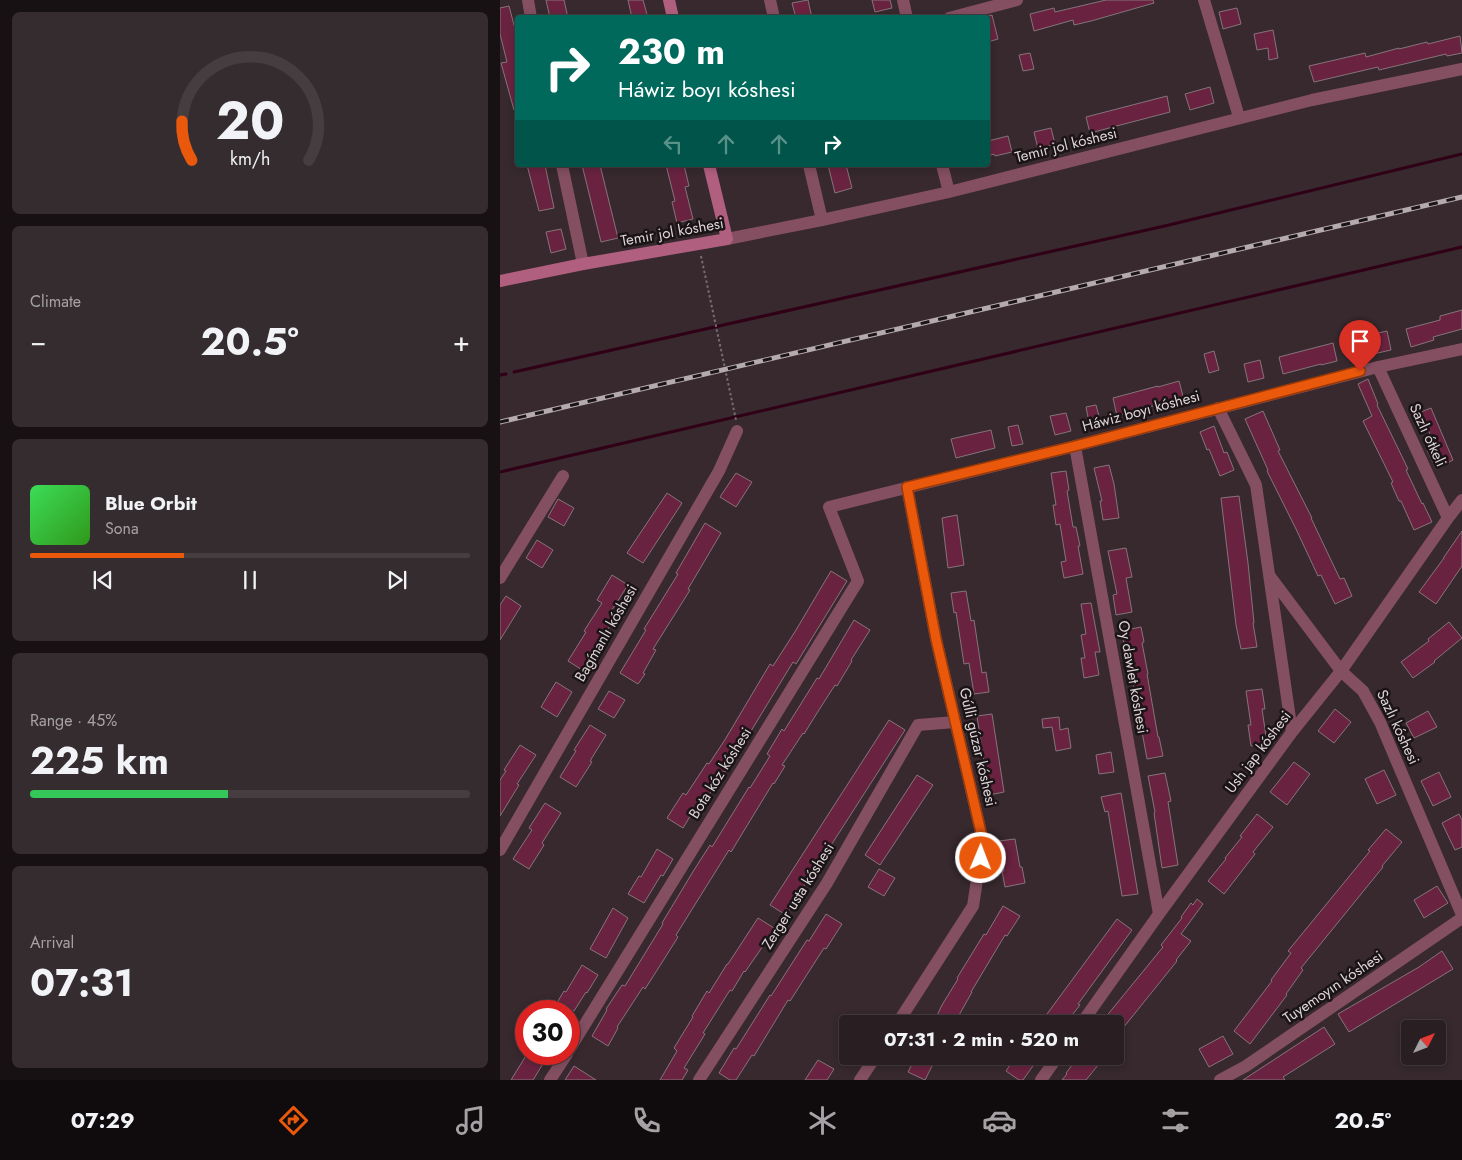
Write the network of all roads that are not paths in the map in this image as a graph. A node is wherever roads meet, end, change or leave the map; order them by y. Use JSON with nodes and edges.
{"nodes":[{"id":1,"x":528,"y":0,"type":"edge"},
{"id":2,"x":669,"y":0,"type":"edge"},
{"id":3,"x":770,"y":0,"type":"edge"},
{"id":4,"x":903,"y":0,"type":"edge"},
{"id":5,"x":1017,"y":0,"type":"edge"},
{"id":6,"x":1204,"y":0,"type":"edge"},
{"id":7,"x":530,"y":15,"type":"edge"},
{"id":8,"x":672,"y":15,"type":"edge"},
{"id":9,"x":773,"y":15,"type":"edge"},
{"id":10,"x":906,"y":15,"type":"edge"},
{"id":11,"x":960,"y":15,"type":"edge"},
{"id":12,"x":1462,"y":69,"type":"edge"},
{"id":13,"x":1239,"y":117,"type":"junction"},
{"id":14,"x":562,"y":167,"type":"edge"},
{"id":15,"x":709,"y":167,"type":"edge"},
{"id":16,"x":809,"y":167,"type":"edge"},
{"id":17,"x":943,"y":167,"type":"edge"},
{"id":18,"x":949,"y":192,"type":"junction"},
{"id":19,"x":822,"y":220,"type":"junction"},
{"id":20,"x":727,"y":239,"type":"junction"},
{"id":21,"x":583,"y":264,"type":"junction"},
{"id":22,"x":500,"y":281,"type":"edge"},
{"id":23,"x":1462,"y":349,"type":"edge"},
{"id":24,"x":1378,"y":367,"type":"junction"},
{"id":25,"x":1218,"y":408,"type":"junction"},
{"id":26,"x":737,"y":431,"type":"road end"},
{"id":27,"x":1075,"y":446,"type":"junction"},
{"id":28,"x":563,"y":476,"type":"dead end"},
{"id":29,"x":907,"y":487,"type":"junction"},
{"id":30,"x":1462,"y":500,"type":"edge"},
{"id":31,"x":829,"y":507,"type":"joint"},
{"id":32,"x":1448,"y":518,"type":"junction"},
{"id":33,"x":1269,"y":575,"type":"junction"},
{"id":34,"x":500,"y":578,"type":"edge"},
{"id":35,"x":1341,"y":671,"type":"junction"},
{"id":36,"x":955,"y":722,"type":"junction"},
{"id":37,"x":1292,"y":732,"type":"junction"},
{"id":38,"x":500,"y":850,"type":"edge"},
{"id":39,"x":1159,"y":914,"type":"junction"},
{"id":40,"x":1462,"y":916,"type":"edge"},
{"id":41,"x":903,"y":1015,"type":"edge"},
{"id":42,"x":1087,"y":1015,"type":"edge"},
{"id":43,"x":580,"y":1032,"type":"edge"},
{"id":44,"x":560,"y":1065,"type":"edge"},
{"id":45,"x":870,"y":1065,"type":"edge"},
{"id":46,"x":1052,"y":1065,"type":"edge"},
{"id":47,"x":550,"y":1080,"type":"edge"},
{"id":48,"x":699,"y":1080,"type":"edge"},
{"id":49,"x":860,"y":1080,"type":"edge"},
{"id":50,"x":1041,"y":1080,"type":"edge"},
{"id":51,"x":1220,"y":1080,"type":"edge"}],
"edges":[{"from":1,"to":7,"type":"street"},
{"from":2,"to":8,"type":"street"},
{"from":3,"to":9,"type":"street"},
{"from":4,"to":10,"type":"street"},
{"from":5,"to":11,"type":"street"},
{"from":6,"to":13,"type":"street"},
{"from":12,"to":13,"type":"street","name":"Temir jol kóshesi"},
{"from":13,"to":18,"type":"street","name":"Temir jol kóshesi"},
{"from":14,"to":21,"type":"street"},
{"from":15,"to":20,"type":"street"},
{"from":16,"to":19,"type":"street"},
{"from":17,"to":18,"type":"street"},
{"from":18,"to":19,"type":"street","name":"Temir jol kóshesi"},
{"from":19,"to":20,"type":"street","name":"Temir jol kóshesi"},
{"from":20,"to":21,"type":"street","name":"Temir jol kóshesi"},
{"from":21,"to":22,"type":"street","name":"Temir jol kóshesi"},
{"from":23,"to":24,"type":"street","name":"Háwiz boyı kóshesi"},
{"from":24,"to":25,"type":"street","name":"Háwiz boyı kóshesi"},
{"from":24,"to":32,"type":"street","name":"Sazlı ótkeli"},
{"from":25,"to":27,"type":"street","name":"Háwiz boyı kóshesi"},
{"from":25,"to":33,"type":"street","name":"Sazlı kóshesi"},
{"from":26,"to":38,"type":"street","name":"Baǵmanlı kóshesi"},
{"from":27,"to":29,"type":"street","name":"Háwiz boyı kóshesi"},
{"from":27,"to":39,"type":"street","name":"Oy dawlet kóshesi"},
{"from":28,"to":34,"type":"street"},
{"from":29,"to":31,"type":"street","name":"Háwiz boyı kóshesi"},
{"from":29,"to":36,"type":"street","name":"Gúlli gúzar kóshesi"},
{"from":30,"to":32,"type":"street","name":"Ush jap kóshesi"},
{"from":31,"to":43,"type":"street","name":"Bota kóz kóshesi"},
{"from":32,"to":35,"type":"street","name":"Ush jap kóshesi"},
{"from":33,"to":35,"type":"street","name":"Sazlı kóshesi"},
{"from":33,"to":37,"type":"street","name":"Sazlı kóshesi"},
{"from":35,"to":37,"type":"street","name":"Ush jap kóshesi"},
{"from":35,"to":40,"type":"street","name":"Sazlı kóshesi"},
{"from":36,"to":41,"type":"street","name":"Gúlli gúzar kóshesi"},
{"from":36,"to":48,"type":"street","name":"Zerger usta kóshesi"},
{"from":37,"to":39,"type":"street","name":"Ush jap kóshesi"},
{"from":39,"to":42,"type":"street","name":"Ush jap kóshesi"},
{"from":40,"to":51,"type":"street","name":"Tuyemoyın kóshesi"},
{"from":44,"to":47,"type":"street"},
{"from":45,"to":49,"type":"street"},
{"from":46,"to":50,"type":"street"}]}
